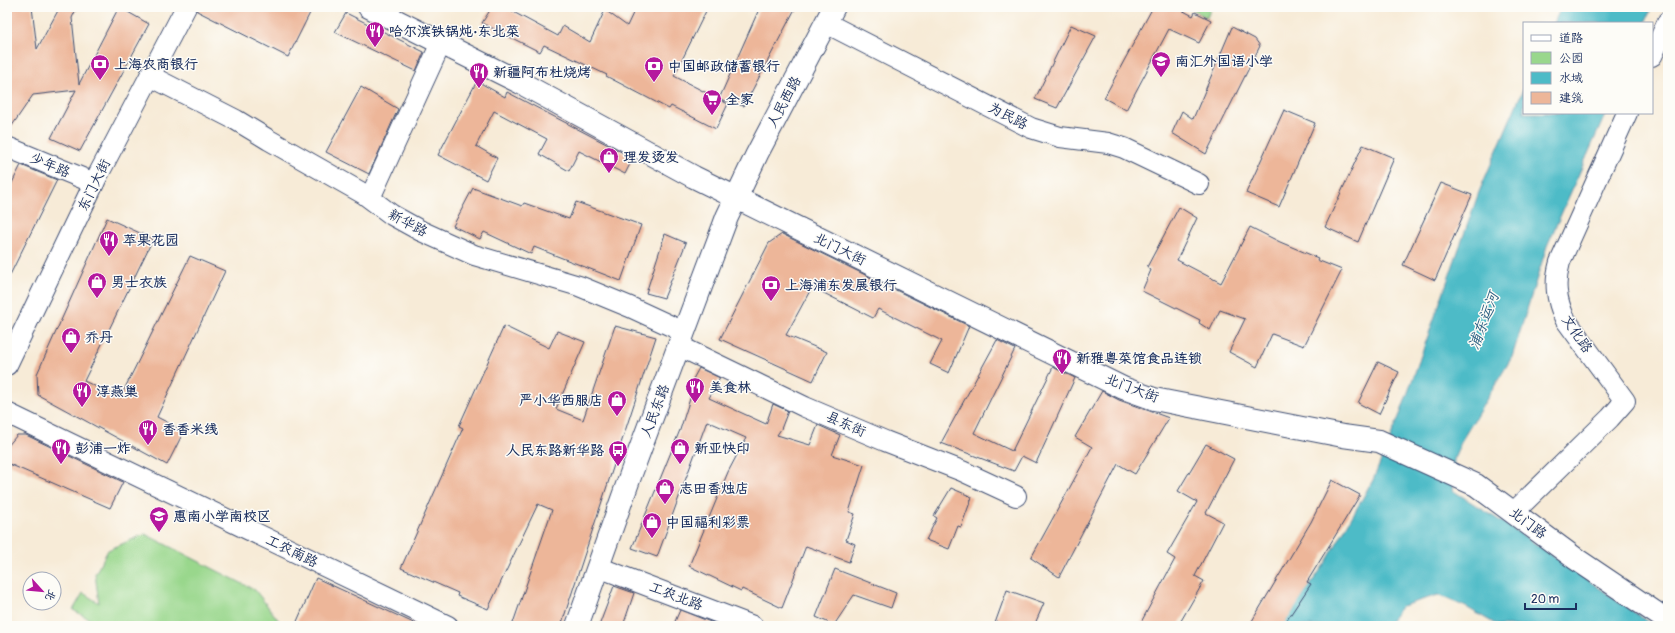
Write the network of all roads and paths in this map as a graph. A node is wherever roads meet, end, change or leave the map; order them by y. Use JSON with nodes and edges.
{"nodes":[{"id":1,"x":186,"y":7,"type":"edge"},
{"id":2,"x":369,"y":7,"type":"edge"},
{"id":3,"x":830,"y":15,"type":"edge"},
{"id":4,"x":1668,"y":21,"type":"edge"},
{"id":5,"x":442,"y":43,"type":"junction"},
{"id":6,"x":1653,"y":54,"type":"edge"},
{"id":7,"x":150,"y":76,"type":"junction"},
{"id":8,"x":1627,"y":114,"type":"edge"},
{"id":9,"x":7,"y":147,"type":"edge"},
{"id":10,"x":94,"y":183,"type":"junction"},
{"id":11,"x":1199,"y":184,"type":"dead end"},
{"id":12,"x":370,"y":198,"type":"junction"},
{"id":13,"x":736,"y":198,"type":"junction"},
{"id":14,"x":682,"y":339,"type":"junction"},
{"id":15,"x":7,"y":365,"type":"edge"},
{"id":16,"x":7,"y":413,"type":"edge"},
{"id":17,"x":1379,"y":441,"type":"joint"},
{"id":18,"x":1016,"y":496,"type":"dead end"},
{"id":19,"x":1513,"y":513,"type":"junction"},
{"id":20,"x":598,"y":567,"type":"junction"},
{"id":21,"x":1668,"y":621,"type":"edge"},
{"id":22,"x":448,"y":626,"type":"edge"},
{"id":23,"x":576,"y":626,"type":"edge"},
{"id":24,"x":753,"y":626,"type":"edge"}],
"edges":[{"from":1,"to":7,"type":"street","name":"东门大街"},
{"from":2,"to":5,"type":"street","name":"北门大街"},
{"from":3,"to":11,"type":"street","name":"为民路"},
{"from":3,"to":13,"type":"street","name":"人民西路"},
{"from":4,"to":6,"type":"street"},
{"from":5,"to":12,"type":"street"},
{"from":5,"to":13,"type":"street","name":"北门大街"},
{"from":7,"to":10,"type":"street","name":"东门大街"},
{"from":7,"to":12,"type":"street","name":"新华路"},
{"from":8,"to":19,"type":"street","name":"文化路"},
{"from":9,"to":10,"type":"street","name":"少年路"},
{"from":10,"to":15,"type":"street","name":"东门大街"},
{"from":12,"to":14,"type":"street","name":"新华路"},
{"from":13,"to":14,"type":"street","name":"人民东路"},
{"from":13,"to":17,"type":"street","name":"北门大街"},
{"from":14,"to":18,"type":"street","name":"县东街"},
{"from":14,"to":20,"type":"street","name":"人民东路"},
{"from":16,"to":22,"type":"street","name":"工农南路"},
{"from":17,"to":19,"type":"street","name":"北门路"},
{"from":19,"to":21,"type":"street","name":"北门路"},
{"from":20,"to":23,"type":"street","name":"人民东路"},
{"from":20,"to":24,"type":"street","name":"工农北路"}]}
